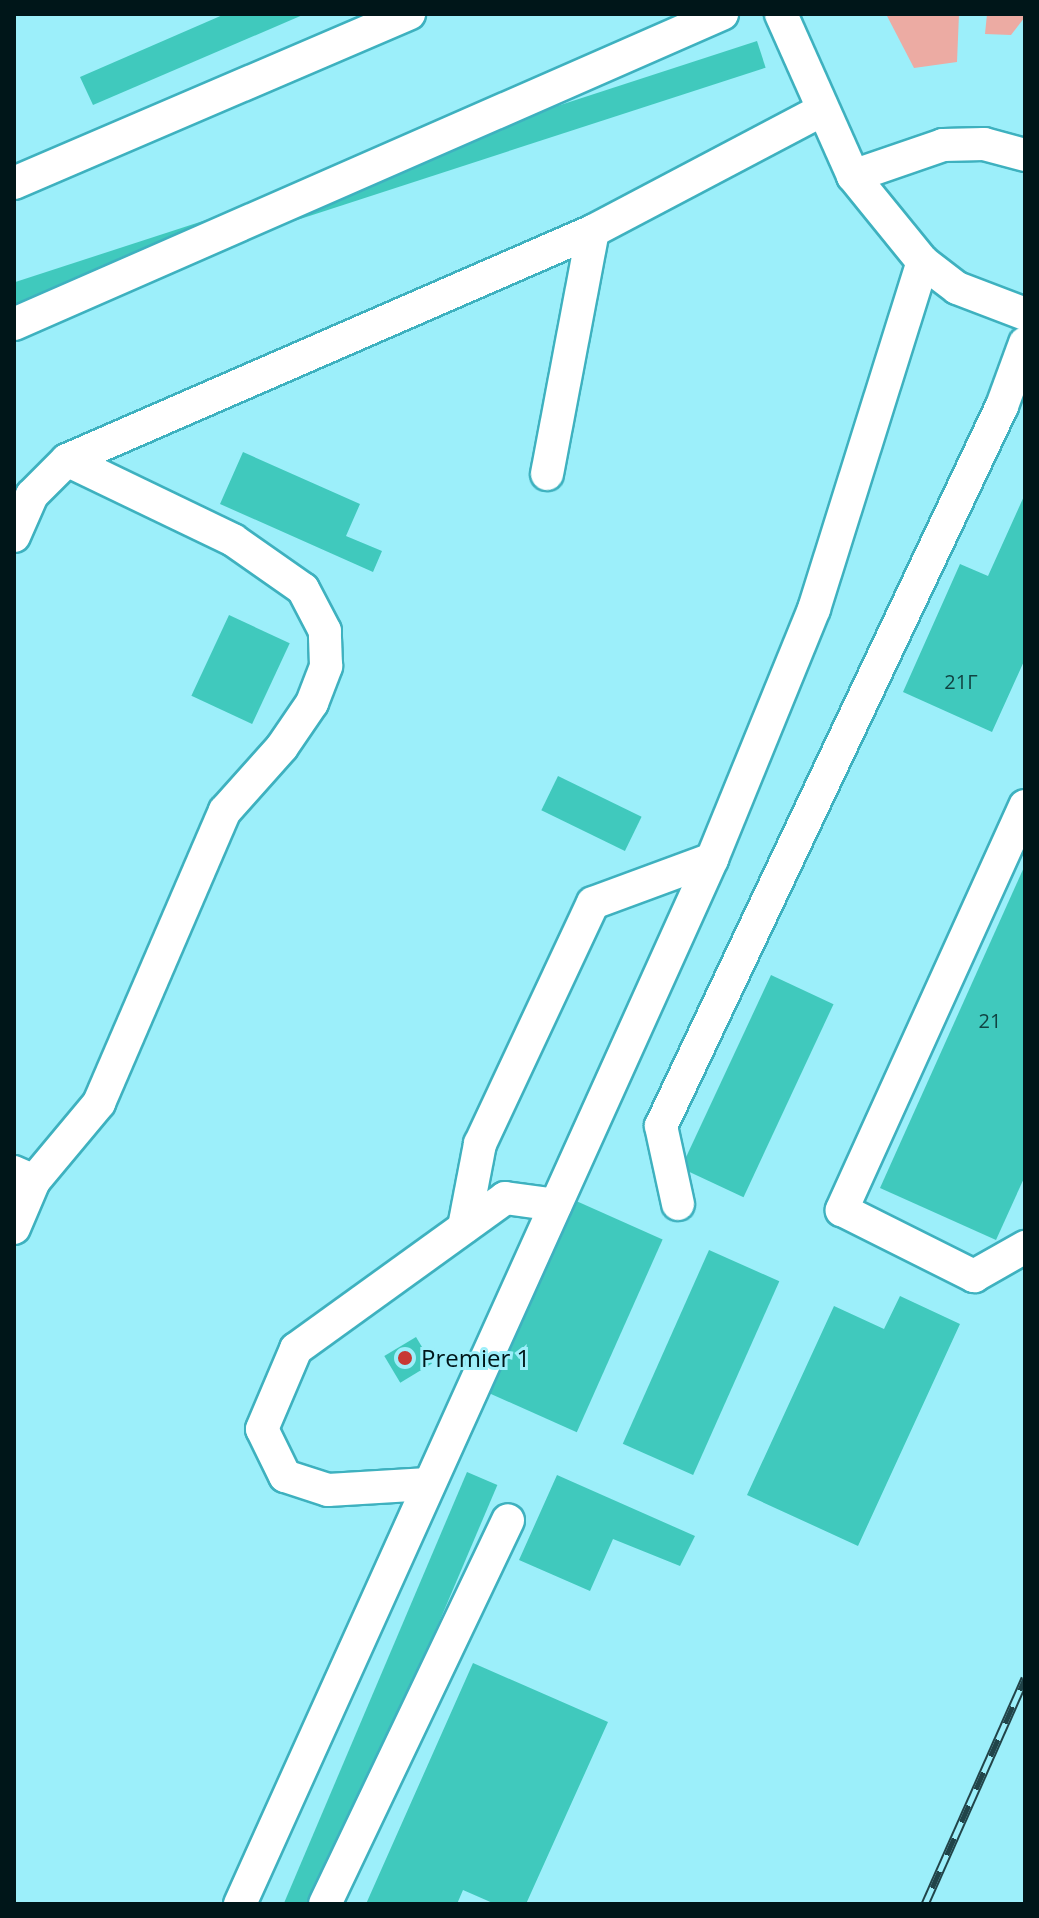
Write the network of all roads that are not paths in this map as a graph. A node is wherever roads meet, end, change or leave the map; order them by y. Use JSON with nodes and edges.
{"nodes":[{"id":1,"x":409,"y":14,"type":"edge"},
{"id":2,"x":722,"y":14,"type":"edge"},
{"id":3,"x":781,"y":14,"type":"edge"},
{"id":4,"x":821,"y":111,"type":"junction"},
{"id":5,"x":1025,"y":155,"type":"edge"},
{"id":6,"x":853,"y":176,"type":"junction"},
{"id":7,"x":14,"y":183,"type":"edge"},
{"id":8,"x":593,"y":231,"type":"junction"},
{"id":9,"x":923,"y":262,"type":"junction"},
{"id":10,"x":1025,"y":314,"type":"edge"},
{"id":11,"x":14,"y":324,"type":"edge"},
{"id":12,"x":1025,"y":343,"type":"edge"},
{"id":13,"x":67,"y":460,"type":"junction"},
{"id":14,"x":547,"y":474,"type":"dead end"},
{"id":15,"x":14,"y":536,"type":"edge"},
{"id":16,"x":1025,"y":806,"type":"edge"},
{"id":17,"x":712,"y":859,"type":"junction"},
{"id":18,"x":24,"y":1177,"type":"edge"},
{"id":19,"x":678,"y":1204,"type":"dead end"},
{"id":20,"x":556,"y":1205,"type":"junction"},
{"id":21,"x":464,"y":1227,"type":"junction"},
{"id":22,"x":14,"y":1228,"type":"edge"},
{"id":23,"x":1025,"y":1247,"type":"edge"},
{"id":24,"x":428,"y":1484,"type":"junction"},
{"id":25,"x":508,"y":1520,"type":"dead end"},
{"id":26,"x":240,"y":1904,"type":"edge"},
{"id":27,"x":325,"y":1904,"type":"edge"}],
"edges":[{"from":1,"to":7,"type":"lane"},
{"from":2,"to":11,"type":"lane"},
{"from":3,"to":4,"type":"lane"},
{"from":4,"to":6,"type":"lane"},
{"from":4,"to":8,"type":"lane"},
{"from":5,"to":6,"type":"lane"},
{"from":6,"to":9,"type":"lane"},
{"from":8,"to":13,"type":"lane"},
{"from":8,"to":14,"type":"lane"},
{"from":9,"to":10,"type":"lane"},
{"from":9,"to":17,"type":"lane"},
{"from":12,"to":19,"type":"lane"},
{"from":13,"to":15,"type":"lane"},
{"from":13,"to":18,"type":"lane"},
{"from":16,"to":23,"type":"lane"},
{"from":17,"to":20,"type":"lane"},
{"from":17,"to":21,"type":"lane"},
{"from":18,"to":22,"type":"lane"},
{"from":20,"to":21,"type":"lane"},
{"from":20,"to":24,"type":"lane"},
{"from":21,"to":24,"type":"lane"},
{"from":24,"to":26,"type":"lane"},
{"from":25,"to":27,"type":"lane"}]}
